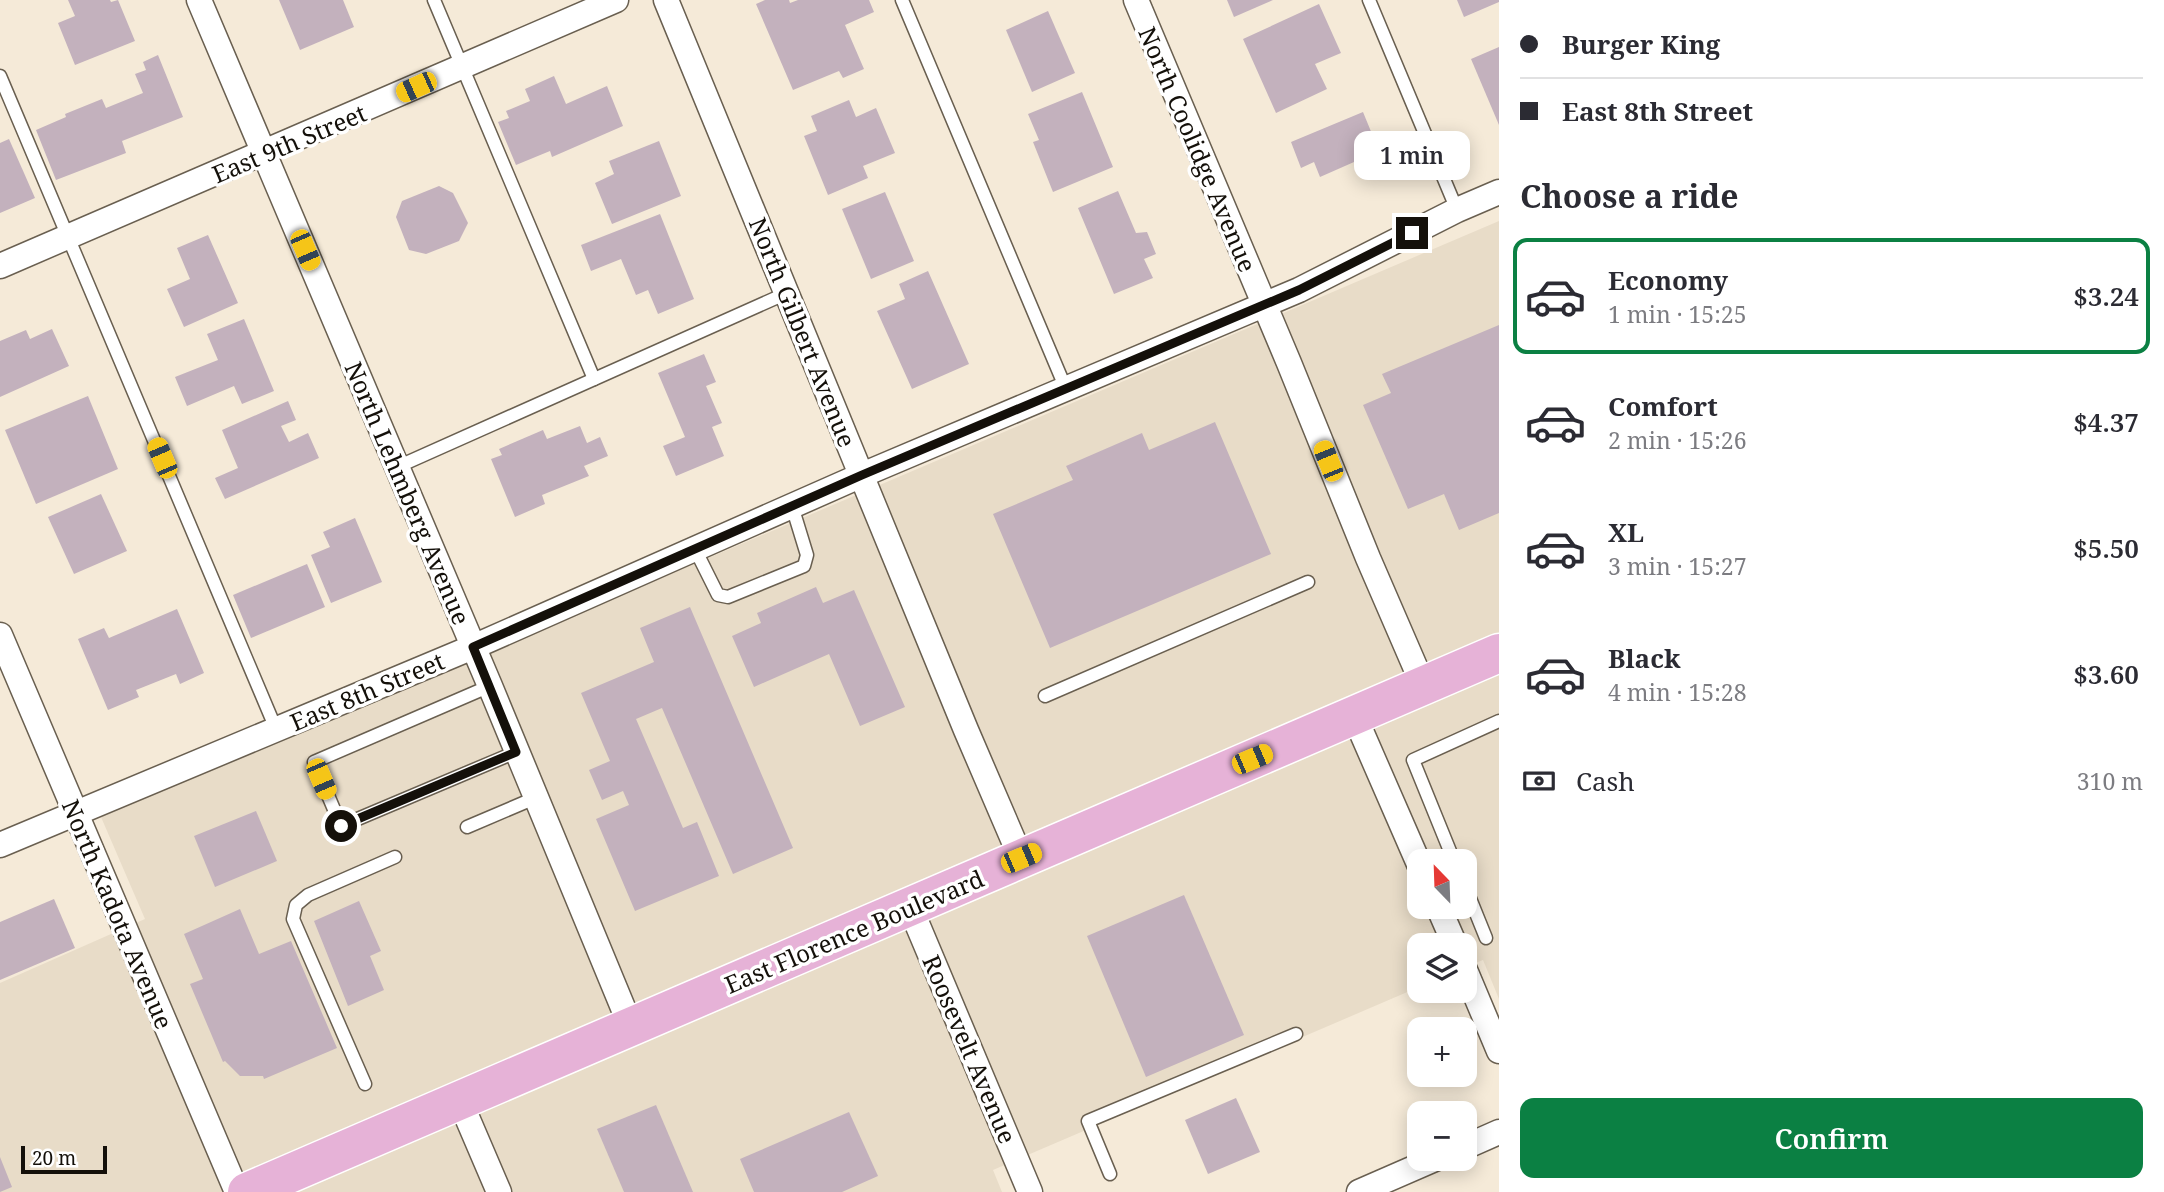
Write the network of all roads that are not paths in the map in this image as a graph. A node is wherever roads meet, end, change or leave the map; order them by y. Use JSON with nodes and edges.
{"nodes":[{"id":1,"x":198,"y":0,"type":"edge"},
{"id":2,"x":434,"y":0,"type":"edge"},
{"id":3,"x":616,"y":0,"type":"edge"},
{"id":4,"x":666,"y":0,"type":"edge"},
{"id":5,"x":902,"y":0,"type":"edge"},
{"id":6,"x":1136,"y":0,"type":"edge"},
{"id":7,"x":1369,"y":0,"type":"edge"},
{"id":8,"x":463,"y":67,"type":"junction"},
{"id":9,"x":0,"y":76,"type":"edge"},
{"id":10,"x":264,"y":154,"type":"junction"},
{"id":11,"x":1499,"y":192,"type":"edge"},
{"id":12,"x":1457,"y":210,"type":"junction"},
{"id":13,"x":68,"y":237,"type":"junction"},
{"id":14,"x":0,"y":266,"type":"edge"},
{"id":15,"x":787,"y":293,"type":"junction"},
{"id":16,"x":1264,"y":305,"type":"junction"},
{"id":17,"x":594,"y":379,"type":"junction"},
{"id":18,"x":1066,"y":389,"type":"junction"},
{"id":19,"x":397,"y":467,"type":"junction"},
{"id":20,"x":862,"y":475,"type":"junction"},
{"id":21,"x":792,"y":506,"type":"junction"},
{"id":22,"x":695,"y":549,"type":"junction"},
{"id":23,"x":1308,"y":582,"type":"dead end"},
{"id":24,"x":0,"y":635,"type":"edge"},
{"id":25,"x":473,"y":647,"type":"junction"},
{"id":26,"x":1499,"y":653,"type":"edge"},
{"id":27,"x":1423,"y":685,"type":"junction"},
{"id":28,"x":490,"y":686,"type":"junction"},
{"id":29,"x":1045,"y":696,"type":"dead end"},
{"id":30,"x":1354,"y":715,"type":"junction"},
{"id":31,"x":1499,"y":721,"type":"edge"},
{"id":32,"x":276,"y":729,"type":"junction"},
{"id":33,"x":516,"y":752,"type":"junction"},
{"id":34,"x":536,"y":798,"type":"junction"},
{"id":35,"x":76,"y":813,"type":"junction"},
{"id":36,"x":467,"y":827,"type":"dead end"},
{"id":37,"x":0,"y":845,"type":"edge"},
{"id":38,"x":1412,"y":849,"type":"edge"},
{"id":39,"x":1449,"y":849,"type":"edge"},
{"id":40,"x":395,"y":857,"type":"dead end"},
{"id":41,"x":1021,"y":858,"type":"junction"},
{"id":42,"x":910,"y":907,"type":"junction"},
{"id":43,"x":1477,"y":916,"type":"edge"},
{"id":44,"x":1486,"y":938,"type":"dead end"},
{"id":45,"x":1477,"y":999,"type":"edge"},
{"id":46,"x":631,"y":1027,"type":"junction"},
{"id":47,"x":1296,"y":1034,"type":"dead end"},
{"id":48,"x":1499,"y":1051,"type":"edge"},
{"id":49,"x":365,"y":1084,"type":"dead end"},
{"id":50,"x":460,"y":1101,"type":"junction"},
{"id":51,"x":1499,"y":1132,"type":"edge"},
{"id":52,"x":1477,"y":1142,"type":"edge"},
{"id":53,"x":1407,"y":1171,"type":"edge"},
{"id":54,"x":1110,"y":1174,"type":"dead end"},
{"id":55,"x":237,"y":1192,"type":"edge"},
{"id":56,"x":247,"y":1192,"type":"edge"},
{"id":57,"x":499,"y":1192,"type":"edge"},
{"id":58,"x":1030,"y":1192,"type":"edge"},
{"id":59,"x":1359,"y":1192,"type":"edge"}],
"edges":[{"from":1,"to":10,"type":"street","name":"North Lehmberg Avenue"},
{"from":2,"to":8,"type":"lane"},
{"from":3,"to":8,"type":"street","name":"East 9th Street"},
{"from":4,"to":15,"type":"street","name":"North Gilbert Avenue"},
{"from":5,"to":18,"type":"lane"},
{"from":6,"to":16,"type":"street","name":"North Coolidge Avenue"},
{"from":7,"to":12,"type":"lane"},
{"from":8,"to":10,"type":"street","name":"East 9th Street"},
{"from":8,"to":17,"type":"lane"},
{"from":9,"to":13,"type":"lane"},
{"from":10,"to":13,"type":"street","name":"East 9th Street"},
{"from":10,"to":19,"type":"street","name":"North Lehmberg Avenue"},
{"from":11,"to":12,"type":"street","name":"East 8th Street"},
{"from":12,"to":16,"type":"street","name":"East 8th Street"},
{"from":13,"to":14,"type":"street","name":"East 9th Street"},
{"from":13,"to":32,"type":"lane"},
{"from":15,"to":17,"type":"lane"},
{"from":15,"to":20,"type":"street","name":"North Gilbert Avenue"},
{"from":16,"to":18,"type":"street","name":"East 8th Street"},
{"from":16,"to":27,"type":"street","name":"North Coolidge Avenue"},
{"from":17,"to":19,"type":"lane"},
{"from":18,"to":20,"type":"street","name":"East 8th Street"},
{"from":19,"to":25,"type":"street","name":"North Lehmberg Avenue"},
{"from":20,"to":21,"type":"street","name":"East 8th Street"},
{"from":20,"to":41,"type":"street","name":"North Gilbert Avenue"},
{"from":21,"to":22,"type":"street","name":"East 8th Street"},
{"from":21,"to":22,"type":"lane"},
{"from":22,"to":25,"type":"street","name":"East 8th Street"},
{"from":23,"to":29,"type":"lane"},
{"from":24,"to":35,"type":"street","name":"North Kadota Avenue"},
{"from":25,"to":28,"type":"street","name":"North Lehmberg Avenue"},
{"from":25,"to":32,"type":"street","name":"East 8th Street"},
{"from":26,"to":27,"type":"main road","name":"East Florence Boulevard"},
{"from":27,"to":30,"type":"main road","name":"East Florence Boulevard"},
{"from":28,"to":33,"type":"street","name":"North Lehmberg Avenue"},
{"from":28,"to":33,"type":"lane"},
{"from":30,"to":38,"type":"street"},
{"from":30,"to":41,"type":"main road","name":"East Florence Boulevard"},
{"from":31,"to":39,"type":"lane"},
{"from":32,"to":35,"type":"street","name":"East 8th Street"},
{"from":33,"to":34,"type":"street","name":"North Lehmberg Avenue"},
{"from":34,"to":36,"type":"lane"},
{"from":34,"to":46,"type":"street","name":"North Lehmberg Avenue"},
{"from":35,"to":37,"type":"street","name":"East 8th Street"},
{"from":35,"to":55,"type":"street","name":"North Kadota Avenue"},
{"from":40,"to":49,"type":"lane"},
{"from":41,"to":42,"type":"main road","name":"East Florence Boulevard"},
{"from":42,"to":46,"type":"main road","name":"East Florence Boulevard"},
{"from":42,"to":58,"type":"street","name":"Roosevelt Avenue"},
{"from":43,"to":44,"type":"lane"},
{"from":45,"to":48,"type":"street"},
{"from":46,"to":50,"type":"main road","name":"East Florence Boulevard"},
{"from":47,"to":54,"type":"lane"},
{"from":50,"to":56,"type":"main road","name":"East Florence Boulevard"},
{"from":50,"to":57,"type":"street"},
{"from":51,"to":52,"type":"street"},
{"from":53,"to":59,"type":"street"}]}
